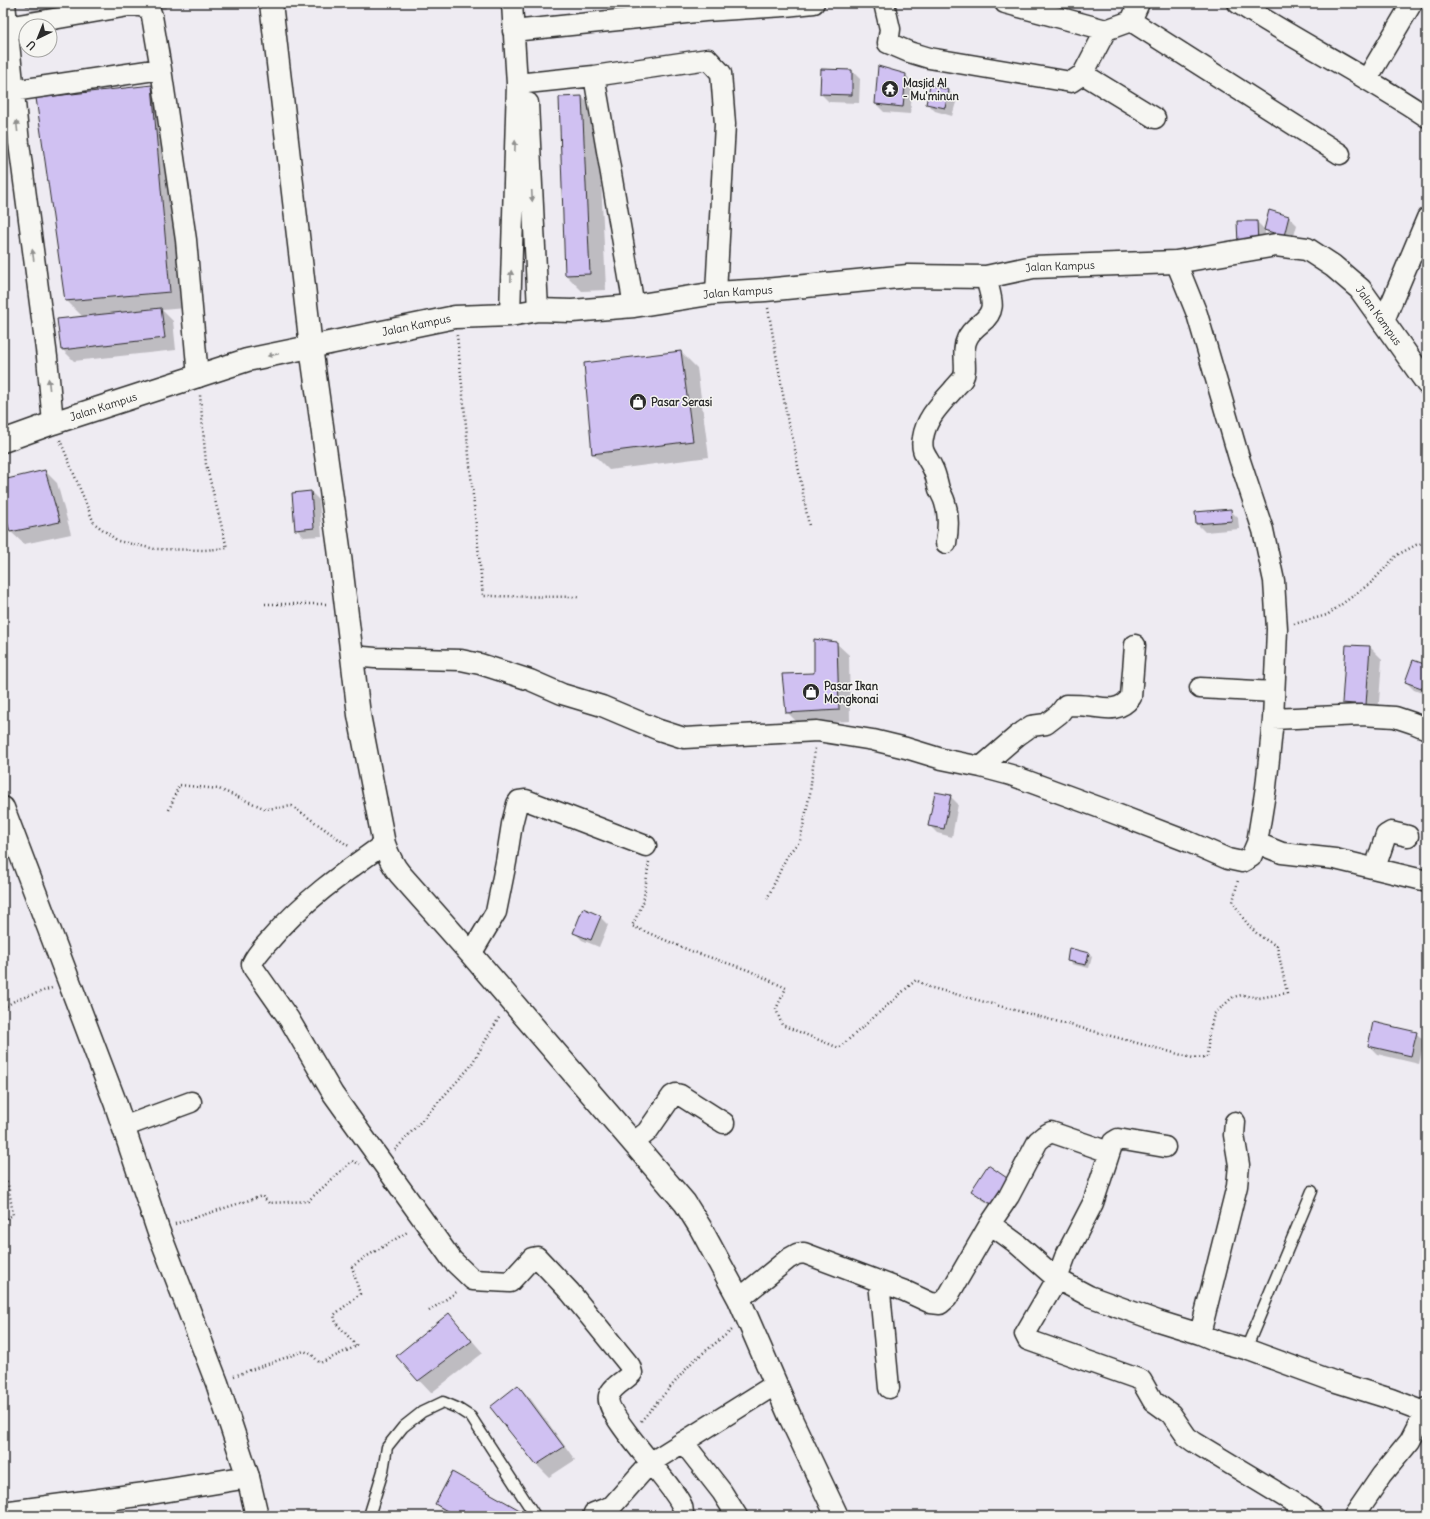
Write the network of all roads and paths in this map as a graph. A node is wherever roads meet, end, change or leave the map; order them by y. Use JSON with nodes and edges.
{"nodes":[{"id":1,"x":5,"y":3,"type":"edge"},
{"id":2,"x":271,"y":3,"type":"edge"},
{"id":3,"x":512,"y":3,"type":"edge"},
{"id":4,"x":525,"y":3,"type":"edge"},
{"id":5,"x":814,"y":3,"type":"edge"},
{"id":6,"x":884,"y":3,"type":"edge"},
{"id":7,"x":1005,"y":3,"type":"edge"},
{"id":8,"x":1139,"y":3,"type":"edge"},
{"id":9,"x":1238,"y":3,"type":"edge"},
{"id":10,"x":1412,"y":3,"type":"edge"},
{"id":11,"x":1131,"y":21,"type":"junction"},
{"id":12,"x":7,"y":28,"type":"junction"},
{"id":13,"x":1106,"y":30,"type":"junction"},
{"id":14,"x":519,"y":31,"type":"junction"},
{"id":15,"x":161,"y":69,"type":"junction"},
{"id":16,"x":1083,"y":74,"type":"junction"},
{"id":17,"x":594,"y":76,"type":"junction"},
{"id":18,"x":1367,"y":79,"type":"junction"},
{"id":19,"x":522,"y":83,"type":"junction"},
{"id":20,"x":13,"y":91,"type":"junction"},
{"id":21,"x":1427,"y":117,"type":"edge"},
{"id":22,"x":1154,"y":118,"type":"dead end"},
{"id":23,"x":1340,"y":154,"type":"dead end"},
{"id":24,"x":1427,"y":218,"type":"edge"},
{"id":25,"x":1176,"y":262,"type":"junction"},
{"id":26,"x":986,"y":277,"type":"junction"},
{"id":27,"x":765,"y":290,"type":"junction"},
{"id":28,"x":716,"y":293,"type":"junction"},
{"id":29,"x":634,"y":306,"type":"junction"},
{"id":30,"x":538,"y":310,"type":"junction"},
{"id":31,"x":510,"y":315,"type":"junction"},
{"id":32,"x":455,"y":317,"type":"junction"},
{"id":33,"x":1383,"y":323,"type":"junction"},
{"id":34,"x":311,"y":347,"type":"junction"},
{"id":35,"x":198,"y":376,"type":"junction"},
{"id":36,"x":1427,"y":382,"type":"edge"},
{"id":37,"x":53,"y":423,"type":"junction"},
{"id":38,"x":3,"y":441,"type":"edge"},
{"id":39,"x":808,"y":526,"type":"dead end"},
{"id":40,"x":1427,"y":542,"type":"edge"},
{"id":41,"x":946,"y":543,"type":"dead end"},
{"id":42,"x":580,"y":597,"type":"dead end"},
{"id":43,"x":265,"y":604,"type":"dead end"},
{"id":44,"x":345,"y":604,"type":"junction"},
{"id":45,"x":1277,"y":629,"type":"junction"},
{"id":46,"x":1135,"y":645,"type":"dead end"},
{"id":47,"x":352,"y":656,"type":"junction"},
{"id":48,"x":1200,"y":688,"type":"dead end"},
{"id":49,"x":1274,"y":692,"type":"junction"},
{"id":50,"x":1273,"y":719,"type":"junction"},
{"id":51,"x":1427,"y":729,"type":"edge"},
{"id":52,"x":817,"y":731,"type":"junction"},
{"id":53,"x":981,"y":767,"type":"junction"},
{"id":54,"x":3,"y":808,"type":"edge"},
{"id":55,"x":169,"y":810,"type":"dead end"},
{"id":56,"x":8,"y":833,"type":"edge"},
{"id":57,"x":1408,"y":836,"type":"dead end"},
{"id":58,"x":1257,"y":843,"type":"junction"},
{"id":59,"x":384,"y":844,"type":"junction"},
{"id":60,"x":646,"y":846,"type":"joint"},
{"id":61,"x":365,"y":858,"type":"junction"},
{"id":62,"x":1242,"y":862,"type":"junction"},
{"id":63,"x":1376,"y":868,"type":"junction"},
{"id":64,"x":1427,"y":881,"type":"edge"},
{"id":65,"x":767,"y":899,"type":"dead end"},
{"id":66,"x":471,"y":954,"type":"junction"},
{"id":67,"x":70,"y":983,"type":"junction"},
{"id":68,"x":510,"y":1000,"type":"junction"},
{"id":69,"x":3,"y":1008,"type":"edge"},
{"id":70,"x":191,"y":1102,"type":"dead end"},
{"id":71,"x":1234,"y":1122,"type":"dead end"},
{"id":72,"x":724,"y":1123,"type":"dead end"},
{"id":73,"x":123,"y":1127,"type":"junction"},
{"id":74,"x":634,"y":1142,"type":"junction"},
{"id":75,"x":1165,"y":1147,"type":"dead end"},
{"id":76,"x":1109,"y":1152,"type":"junction"},
{"id":77,"x":382,"y":1163,"type":"junction"},
{"id":78,"x":3,"y":1175,"type":"edge"},
{"id":79,"x":1312,"y":1191,"type":"dead end"},
{"id":80,"x":3,"y":1220,"type":"edge"},
{"id":81,"x":425,"y":1222,"type":"junction"},
{"id":82,"x":990,"y":1224,"type":"junction"},
{"id":83,"x":158,"y":1230,"type":"junction"},
{"id":84,"x":1057,"y":1279,"type":"junction"},
{"id":85,"x":473,"y":1280,"type":"junction"},
{"id":86,"x":879,"y":1282,"type":"junction"},
{"id":87,"x":743,"y":1309,"type":"junction"},
{"id":88,"x":429,"y":1312,"type":"dead end"},
{"id":89,"x":1200,"y":1334,"type":"junction"},
{"id":90,"x":1246,"y":1349,"type":"junction"},
{"id":91,"x":217,"y":1383,"type":"junction"},
{"id":92,"x":776,"y":1384,"type":"junction"},
{"id":93,"x":890,"y":1388,"type":"dead end"},
{"id":94,"x":1426,"y":1410,"type":"edge"},
{"id":95,"x":629,"y":1435,"type":"junction"},
{"id":96,"x":683,"y":1442,"type":"junction"},
{"id":97,"x":650,"y":1463,"type":"junction"},
{"id":98,"x":248,"y":1477,"type":"junction"},
{"id":99,"x":3,"y":1513,"type":"edge"},
{"id":100,"x":534,"y":1514,"type":"dead end"},
{"id":101,"x":257,"y":1516,"type":"edge"},
{"id":102,"x":369,"y":1516,"type":"edge"},
{"id":103,"x":593,"y":1516,"type":"edge"},
{"id":104,"x":682,"y":1516,"type":"edge"},
{"id":105,"x":737,"y":1516,"type":"edge"},
{"id":106,"x":837,"y":1516,"type":"edge"},
{"id":107,"x":1313,"y":1516,"type":"edge"},
{"id":108,"x":1354,"y":1516,"type":"edge"}],
"edges":[{"from":1,"to":12,"type":"street"},
{"from":2,"to":34,"type":"street"},
{"from":3,"to":14,"type":"street"},
{"from":4,"to":14,"type":"street"},
{"from":5,"to":14,"type":"street"},
{"from":6,"to":16,"type":"street"},
{"from":7,"to":13,"type":"street"},
{"from":8,"to":11,"type":"street"},
{"from":9,"to":18,"type":"street"},
{"from":10,"to":18,"type":"street"},
{"from":11,"to":13,"type":"street"},
{"from":11,"to":23,"type":"street"},
{"from":12,"to":15,"type":"street"},
{"from":12,"to":20,"type":"street"},
{"from":13,"to":16,"type":"street"},
{"from":14,"to":19,"type":"street"},
{"from":15,"to":20,"type":"street"},
{"from":15,"to":35,"type":"street"},
{"from":16,"to":22,"type":"street"},
{"from":17,"to":19,"type":"street"},
{"from":17,"to":28,"type":"street"},
{"from":17,"to":29,"type":"street"},
{"from":18,"to":21,"type":"street"},
{"from":19,"to":30,"type":"street","one_way":true},
{"from":31,"to":19,"type":"street","one_way":true},
{"from":37,"to":20,"type":"street","one_way":true},
{"from":24,"to":33,"type":"street"},
{"from":25,"to":26,"type":"street","name":"Jalan Kampus"},
{"from":25,"to":33,"type":"street","name":"Jalan Kampus"},
{"from":25,"to":45,"type":"street"},
{"from":26,"to":27,"type":"street","name":"Jalan Kampus"},
{"from":26,"to":41,"type":"street"},
{"from":27,"to":28,"type":"street","name":"Jalan Kampus"},
{"from":27,"to":39,"type":"path"},
{"from":28,"to":29,"type":"street","name":"Jalan Kampus"},
{"from":29,"to":30,"type":"street","name":"Jalan Kampus"},
{"from":30,"to":31,"type":"street","name":"Jalan Kampus"},
{"from":31,"to":32,"type":"street","name":"Jalan Kampus"},
{"from":32,"to":34,"type":"street","name":"Jalan Kampus"},
{"from":32,"to":42,"type":"path"},
{"from":33,"to":36,"type":"street","name":"Jalan Kampus"},
{"from":34,"to":35,"type":"street","name":"Jalan Kampus","one_way":true},
{"from":34,"to":44,"type":"street"},
{"from":35,"to":37,"type":"street","name":"Jalan Kampus"},
{"from":35,"to":37,"type":"path"},
{"from":37,"to":38,"type":"street","name":"Jalan Kampus"},
{"from":40,"to":45,"type":"path"},
{"from":43,"to":44,"type":"path"},
{"from":44,"to":47,"type":"street"},
{"from":45,"to":49,"type":"street"},
{"from":46,"to":53,"type":"street"},
{"from":47,"to":52,"type":"street"},
{"from":47,"to":59,"type":"street"},
{"from":48,"to":49,"type":"street"},
{"from":49,"to":50,"type":"street"},
{"from":50,"to":51,"type":"street"},
{"from":50,"to":58,"type":"street"},
{"from":52,"to":53,"type":"street"},
{"from":52,"to":65,"type":"path"},
{"from":53,"to":62,"type":"street"},
{"from":54,"to":56,"type":"street"},
{"from":55,"to":61,"type":"path"},
{"from":56,"to":67,"type":"street"},
{"from":57,"to":63,"type":"street"},
{"from":58,"to":62,"type":"street"},
{"from":58,"to":63,"type":"street"},
{"from":59,"to":61,"type":"street"},
{"from":59,"to":66,"type":"street"},
{"from":60,"to":62,"type":"path"},
{"from":60,"to":66,"type":"street"},
{"from":61,"to":77,"type":"street"},
{"from":63,"to":64,"type":"street"},
{"from":66,"to":68,"type":"street"},
{"from":67,"to":69,"type":"path"},
{"from":67,"to":73,"type":"street"},
{"from":68,"to":74,"type":"street"},
{"from":68,"to":77,"type":"path"},
{"from":70,"to":73,"type":"street"},
{"from":71,"to":89,"type":"street"},
{"from":72,"to":74,"type":"street"},
{"from":73,"to":83,"type":"street"},
{"from":74,"to":87,"type":"street"},
{"from":75,"to":76,"type":"street"},
{"from":76,"to":82,"type":"street"},
{"from":76,"to":84,"type":"street"},
{"from":77,"to":81,"type":"street"},
{"from":77,"to":83,"type":"path"},
{"from":78,"to":80,"type":"path"},
{"from":79,"to":90,"type":"lane"},
{"from":81,"to":85,"type":"street"},
{"from":81,"to":91,"type":"path"},
{"from":82,"to":84,"type":"street"},
{"from":82,"to":86,"type":"street"},
{"from":83,"to":91,"type":"street"},
{"from":84,"to":89,"type":"street"},
{"from":84,"to":107,"type":"street"},
{"from":85,"to":88,"type":"path"},
{"from":85,"to":95,"type":"street"},
{"from":86,"to":87,"type":"street"},
{"from":86,"to":93,"type":"street"},
{"from":87,"to":92,"type":"street"},
{"from":87,"to":95,"type":"path"},
{"from":89,"to":90,"type":"street"},
{"from":90,"to":94,"type":"street"},
{"from":91,"to":98,"type":"street"},
{"from":92,"to":96,"type":"street"},
{"from":92,"to":106,"type":"street"},
{"from":94,"to":108,"type":"street"},
{"from":95,"to":97,"type":"street"},
{"from":96,"to":97,"type":"street"},
{"from":96,"to":105,"type":"street"},
{"from":97,"to":103,"type":"street"},
{"from":97,"to":104,"type":"street"},
{"from":98,"to":99,"type":"street"},
{"from":98,"to":101,"type":"street"},
{"from":100,"to":102,"type":"lane"}]}
